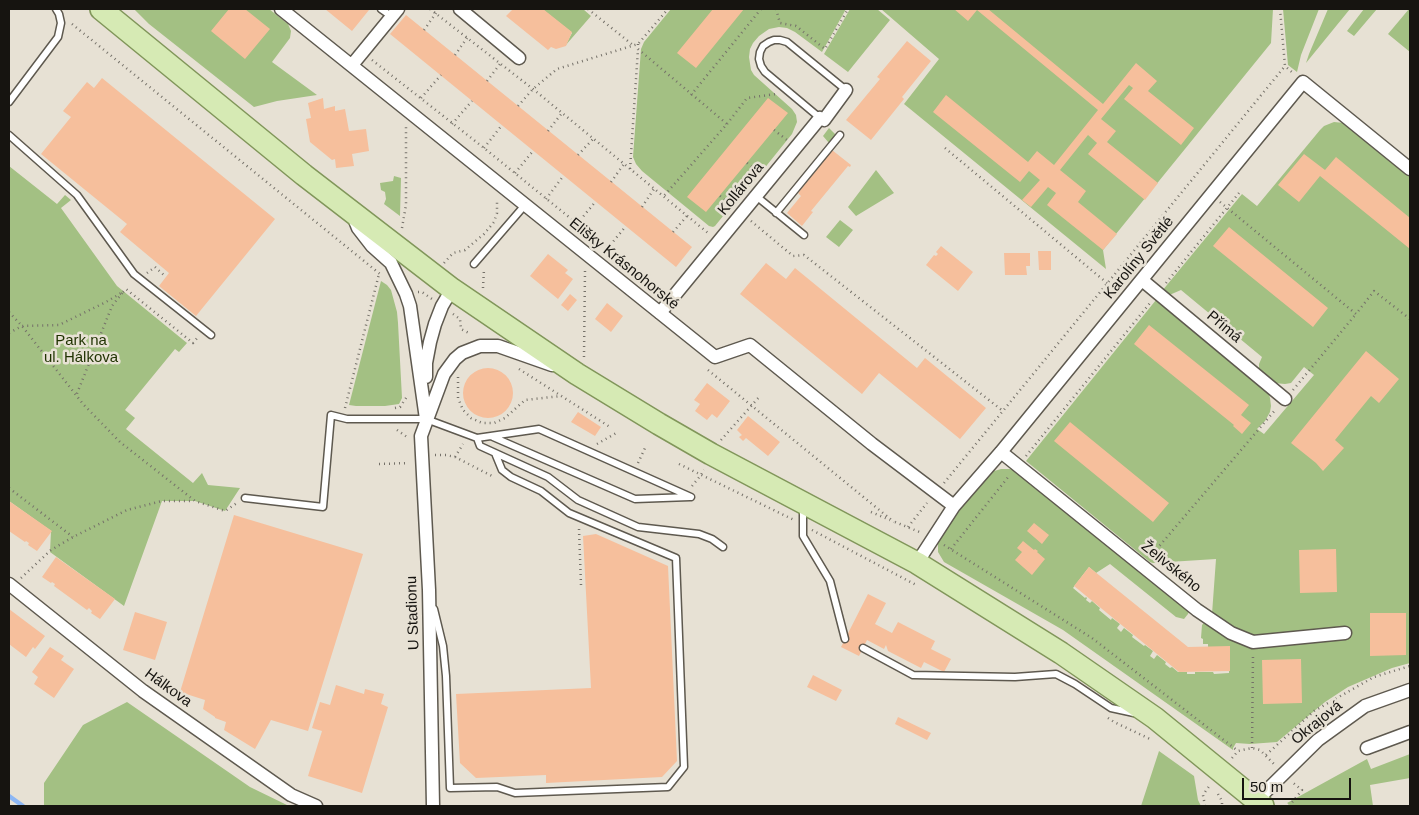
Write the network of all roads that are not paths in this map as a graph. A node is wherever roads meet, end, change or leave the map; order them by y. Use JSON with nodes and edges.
{"nodes":[{"id":1,"x":101,"y":9,"type":"edge"},
{"id":2,"x":282,"y":9,"type":"edge"},
{"id":3,"x":460,"y":9,"type":"edge"},
{"id":4,"x":58,"y":11,"type":"edge"},
{"id":5,"x":390,"y":11,"type":"edge"},
{"id":6,"x":519,"y":58,"type":"dead end"},
{"id":7,"x":352,"y":65,"type":"junction"},
{"id":8,"x":846,"y":90,"type":"joint"},
{"id":9,"x":9,"y":102,"type":"edge"},
{"id":10,"x":820,"y":118,"type":"junction"},
{"id":11,"x":9,"y":135,"type":"edge"},
{"id":12,"x":840,"y":135,"type":"dead end"},
{"id":13,"x":1410,"y":169,"type":"edge"},
{"id":14,"x":756,"y":196,"type":"junction"},
{"id":15,"x":526,"y":206,"type":"junction"},
{"id":16,"x":352,"y":212,"type":"junction"},
{"id":17,"x":776,"y":213,"type":"junction"},
{"id":18,"x":804,"y":235,"type":"dead end"},
{"id":19,"x":474,"y":264,"type":"dead end"},
{"id":20,"x":1142,"y":280,"type":"junction"},
{"id":21,"x":444,"y":296,"type":"junction"},
{"id":22,"x":660,"y":314,"type":"junction"},
{"id":23,"x":211,"y":335,"type":"dead end"},
{"id":24,"x":580,"y":366,"type":"junction"},
{"id":25,"x":1285,"y":399,"type":"road end"},
{"id":26,"x":426,"y":419,"type":"junction"},
{"id":27,"x":492,"y":436,"type":"junction"},
{"id":28,"x":477,"y":438,"type":"junction"},
{"id":29,"x":1001,"y":452,"type":"junction"},
{"id":30,"x":495,"y":453,"type":"junction"},
{"id":31,"x":245,"y":498,"type":"road end"},
{"id":32,"x":803,"y":503,"type":"junction"},
{"id":33,"x":954,"y":506,"type":"junction"},
{"id":34,"x":722,"y":547,"type":"dead end"},
{"id":35,"x":917,"y":563,"type":"junction"},
{"id":36,"x":10,"y":585,"type":"edge"},
{"id":37,"x":429,"y":590,"type":"junction"},
{"id":38,"x":1345,"y":633,"type":"dead end"},
{"id":39,"x":845,"y":639,"type":"dead end"},
{"id":40,"x":863,"y":648,"type":"dead end"},
{"id":41,"x":1410,"y":690,"type":"edge"},
{"id":42,"x":1155,"y":718,"type":"junction"},
{"id":43,"x":1410,"y":732,"type":"edge"},
{"id":44,"x":1367,"y":748,"type":"dead end"},
{"id":45,"x":1260,"y":803,"type":"edge"},
{"id":46,"x":316,"y":806,"type":"edge"},
{"id":47,"x":433,"y":806,"type":"edge"}],
"edges":[{"from":1,"to":16,"type":"main road"},
{"from":2,"to":7,"type":"street","name":"Elišky Krásnohorské"},
{"from":3,"to":6,"type":"street"},
{"from":4,"to":9,"type":"lane"},
{"from":5,"to":7,"type":"street"},
{"from":7,"to":15,"type":"street","name":"Elišky Krásnohorské"},
{"from":8,"to":10,"type":"street","name":"Kollárova"},
{"from":8,"to":10,"type":"lane"},
{"from":10,"to":14,"type":"street","name":"Kollárova"},
{"from":11,"to":23,"type":"lane"},
{"from":12,"to":17,"type":"lane"},
{"from":13,"to":20,"type":"street","name":"Karolíny Světlé"},
{"from":14,"to":17,"type":"lane"},
{"from":14,"to":22,"type":"street","name":"Kollárova"},
{"from":15,"to":19,"type":"lane"},
{"from":15,"to":22,"type":"street","name":"Elišky Krásnohorské"},
{"from":16,"to":21,"type":"main road"},
{"from":16,"to":26,"type":"street","name":"U Stadionu"},
{"from":17,"to":18,"type":"lane"},
{"from":20,"to":25,"type":"street","name":"Přímá"},
{"from":20,"to":29,"type":"street","name":"Karolíny Světlé"},
{"from":21,"to":24,"type":"main road"},
{"from":21,"to":26,"type":"street","name":"U Stadionu"},
{"from":22,"to":33,"type":"street","name":"Elišky Krásnohorské"},
{"from":24,"to":26,"type":"street","name":"U Stadionu"},
{"from":24,"to":32,"type":"main road"},
{"from":26,"to":28,"type":"lane"},
{"from":26,"to":31,"type":"lane"},
{"from":26,"to":37,"type":"street","name":"U Stadionu"},
{"from":27,"to":27,"type":"lane"},
{"from":27,"to":28,"type":"lane"},
{"from":28,"to":30,"type":"lane"},
{"from":29,"to":33,"type":"street","name":"Karolíny Světlé"},
{"from":29,"to":38,"type":"street","name":"Želivského"},
{"from":30,"to":34,"type":"lane"},
{"from":30,"to":37,"type":"lane"},
{"from":32,"to":35,"type":"main road"},
{"from":32,"to":39,"type":"lane"},
{"from":33,"to":35,"type":"street","name":"Karolíny Světlé"},
{"from":35,"to":42,"type":"main road"},
{"from":36,"to":46,"type":"street","name":"Hálkova"},
{"from":37,"to":47,"type":"street","name":"U Stadionu"},
{"from":40,"to":42,"type":"lane"},
{"from":41,"to":45,"type":"street","name":"Okrajová"},
{"from":42,"to":45,"type":"main road"},
{"from":43,"to":44,"type":"street"}]}
